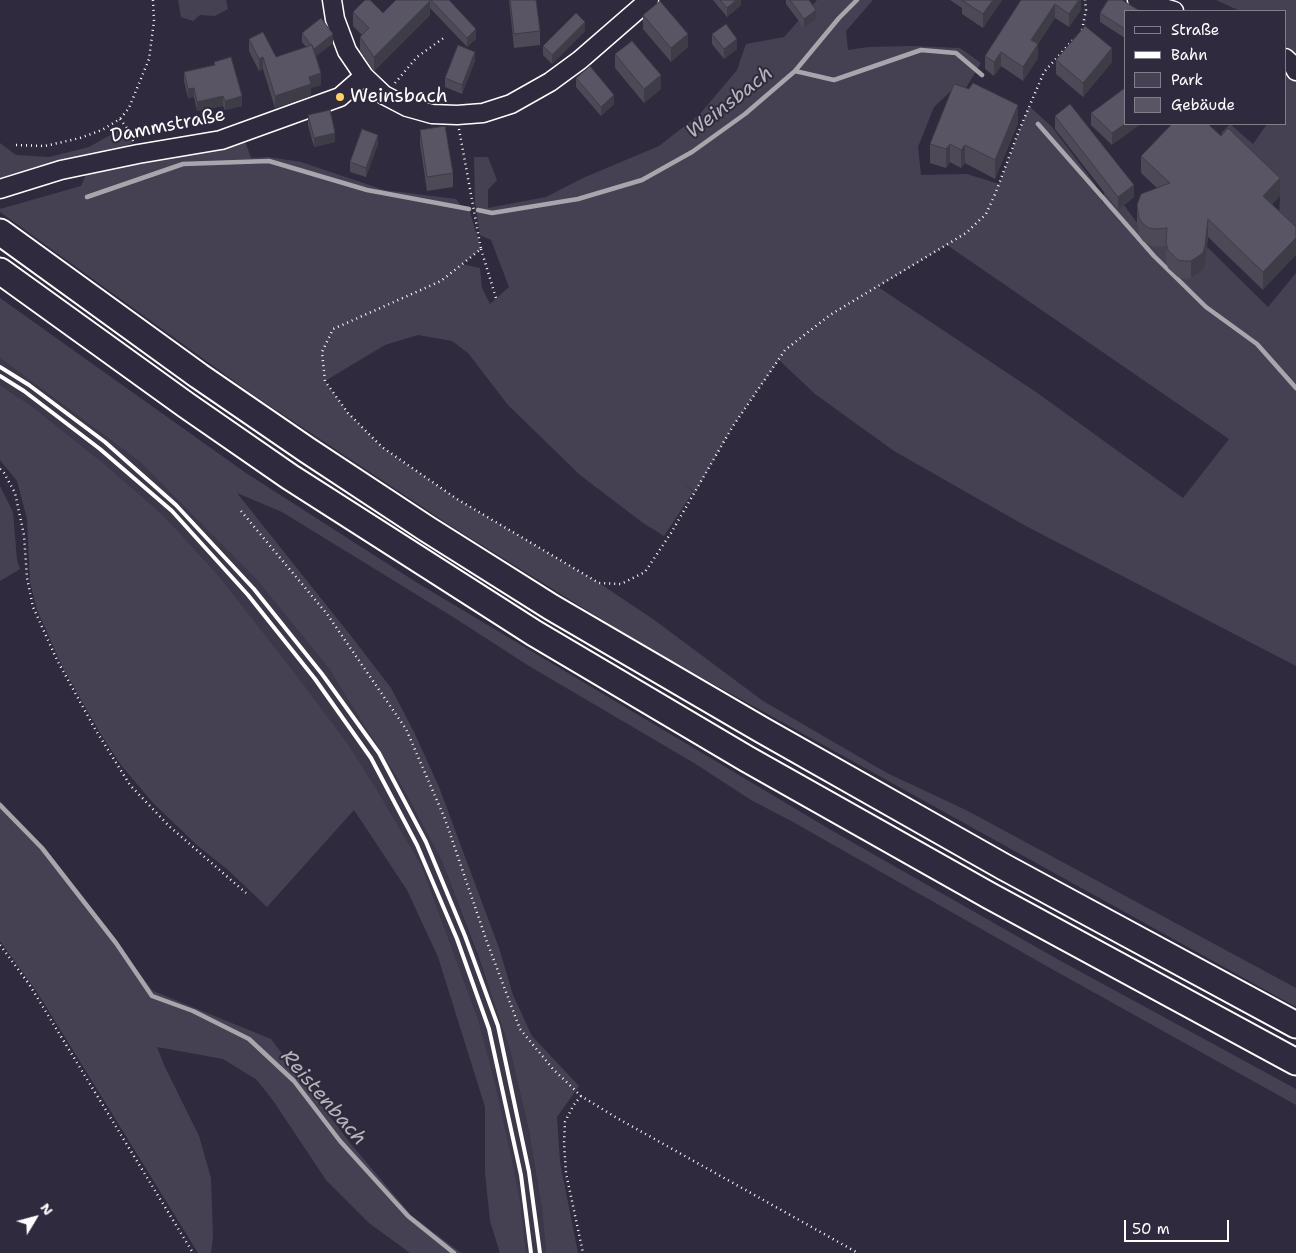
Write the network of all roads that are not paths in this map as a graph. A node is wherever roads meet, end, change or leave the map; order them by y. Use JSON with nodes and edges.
{"nodes":[{"id":1,"x":332,"y":0,"type":"edge"},
{"id":2,"x":649,"y":0,"type":"edge"},
{"id":3,"x":1137,"y":0,"type":"edge"},
{"id":4,"x":1171,"y":10,"type":"edge"},
{"id":5,"x":364,"y":76,"type":"junction"},
{"id":6,"x":0,"y":189,"type":"edge"},
{"id":7,"x":0,"y":232,"type":"edge"},
{"id":8,"x":0,"y":271,"type":"edge"},
{"id":9,"x":1296,"y":1025,"type":"edge"},
{"id":10,"x":1296,"y":1062,"type":"edge"}],
"edges":[{"from":1,"to":5,"type":"street"},
{"from":2,"to":5,"type":"street"},
{"from":3,"to":4,"type":"street"},
{"from":5,"to":6,"type":"street","name":"Dammstraße"},
{"from":7,"to":9,"type":"highway"},
{"from":8,"to":10,"type":"highway"}]}
